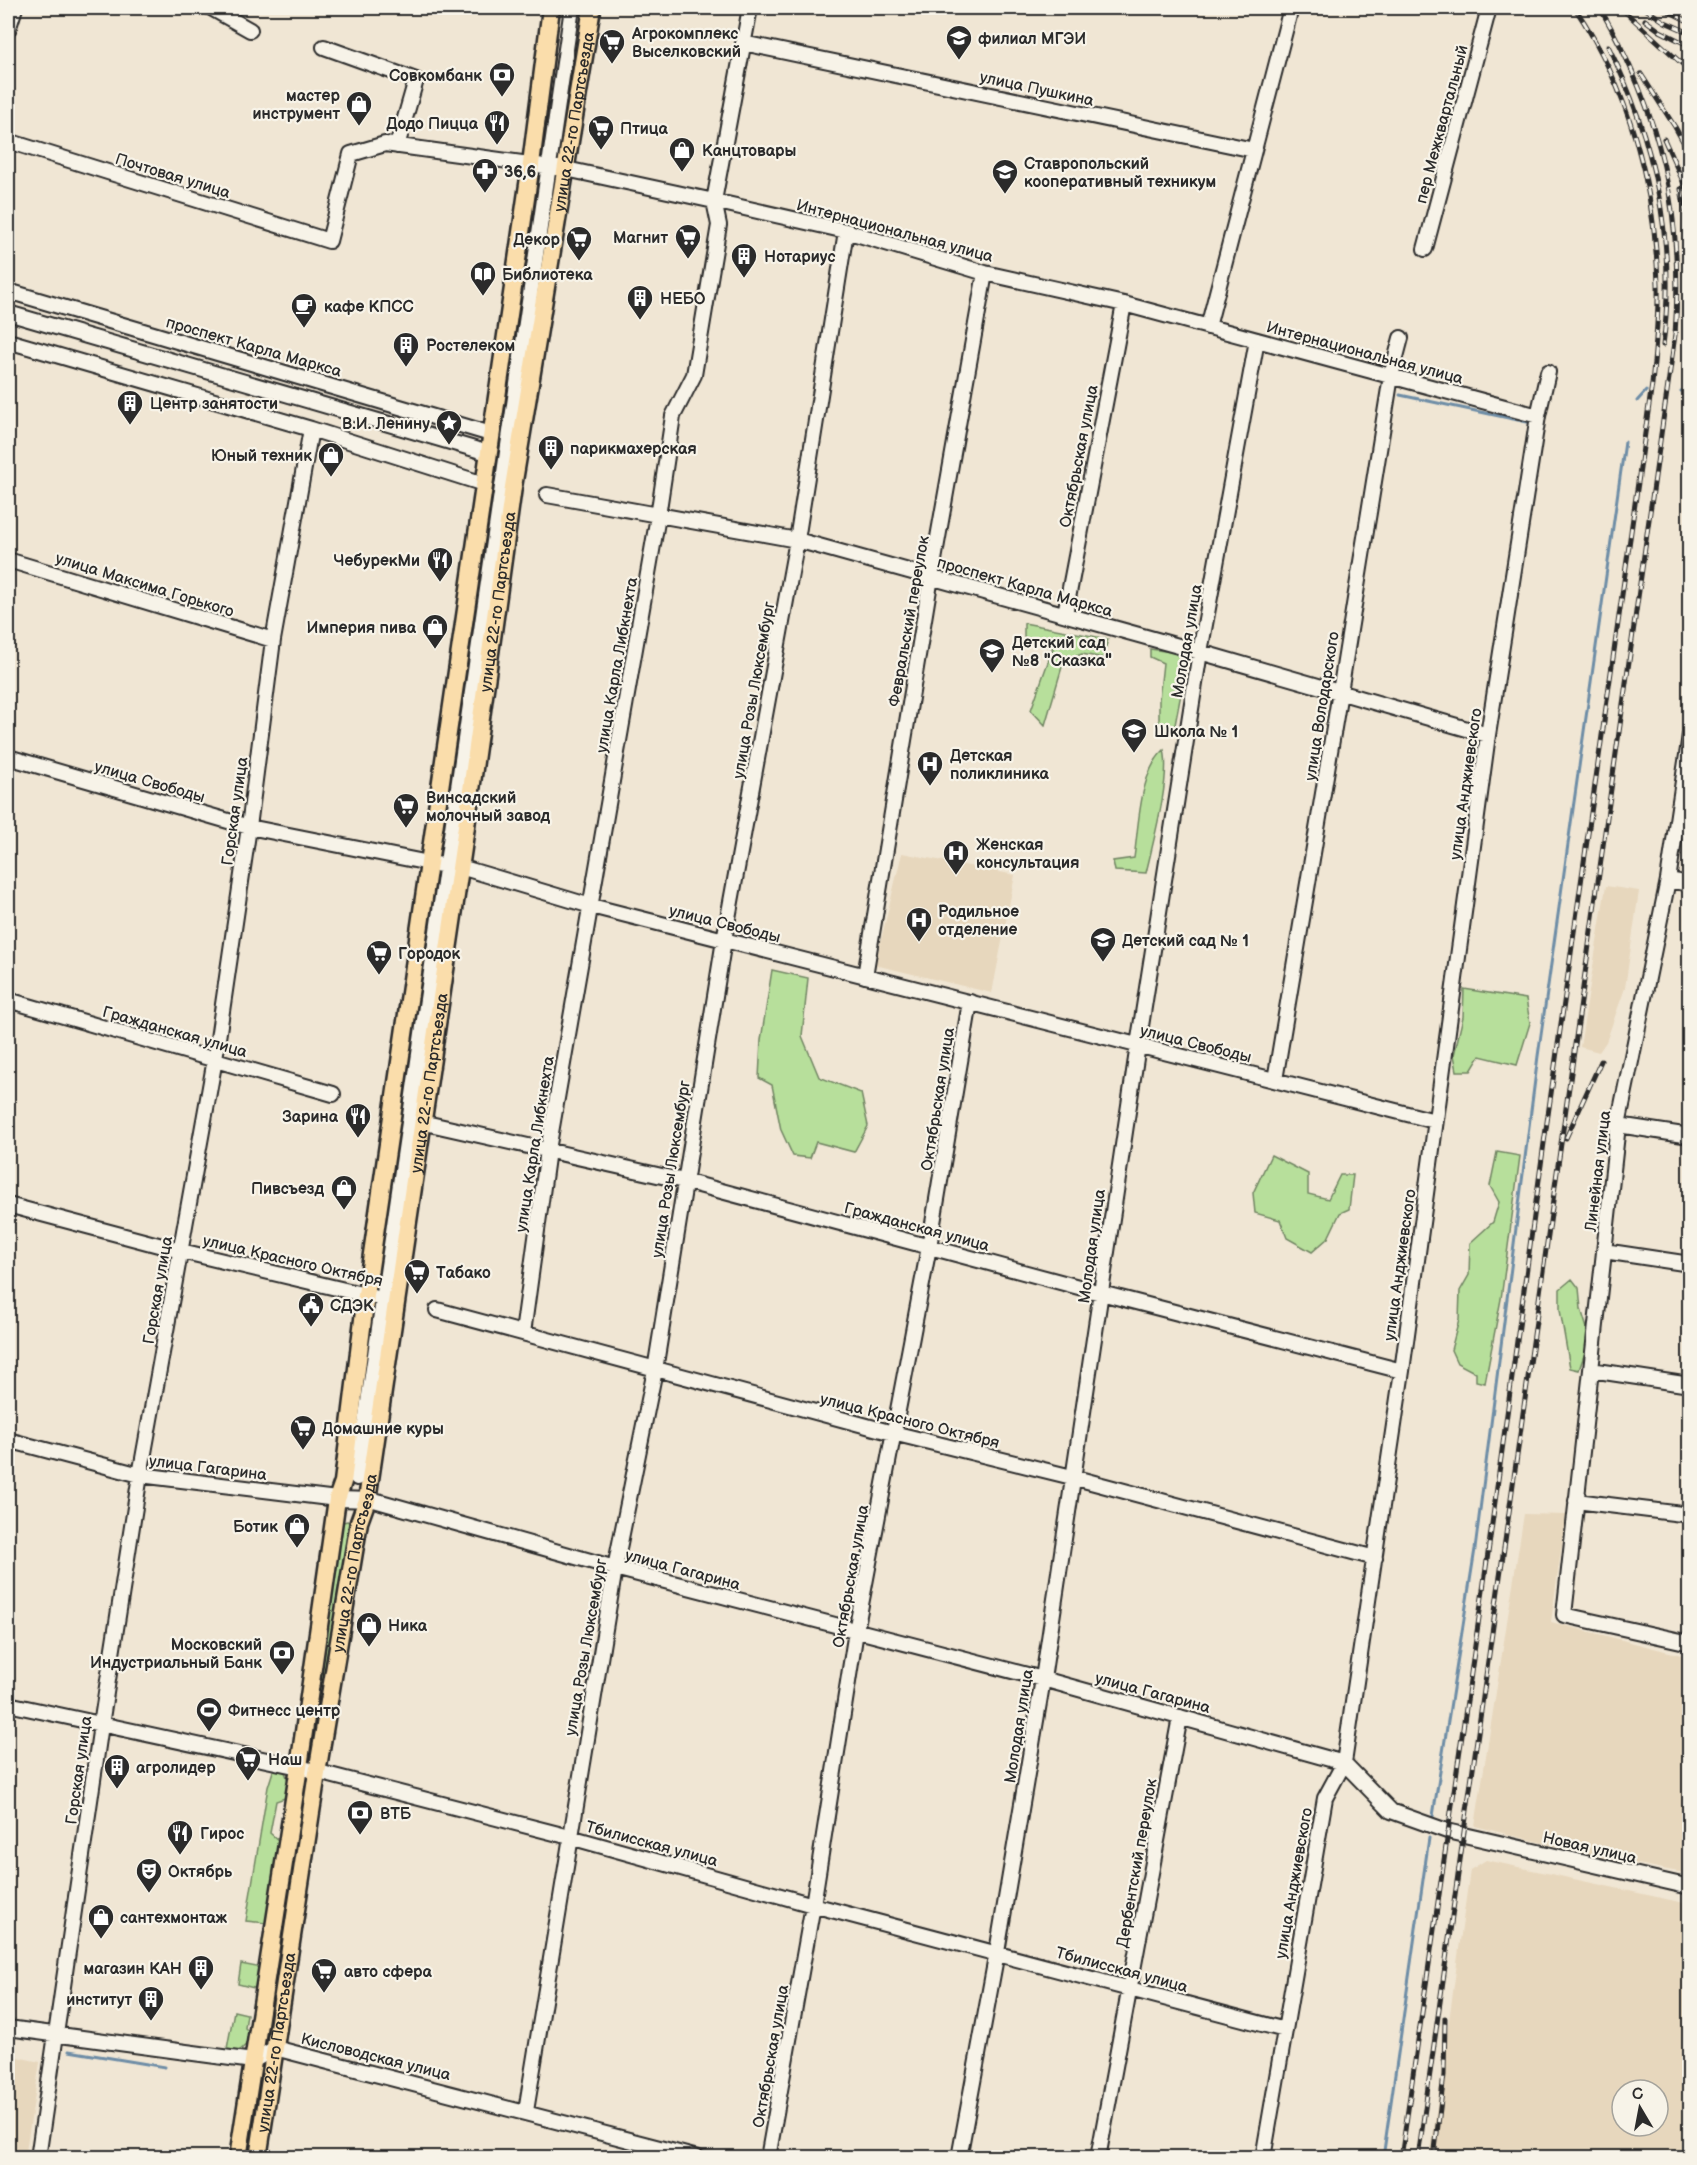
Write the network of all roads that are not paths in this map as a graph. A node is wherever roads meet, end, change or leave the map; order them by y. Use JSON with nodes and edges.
{"nodes":[{"id":1,"x":15,"y":8,"type":"edge"},
{"id":2,"x":211,"y":8,"type":"edge"},
{"id":3,"x":551,"y":8,"type":"edge"},
{"id":4,"x":572,"y":8,"type":"edge"},
{"id":5,"x":592,"y":8,"type":"edge"},
{"id":6,"x":750,"y":8,"type":"edge"},
{"id":7,"x":1291,"y":8,"type":"edge"},
{"id":8,"x":1489,"y":8,"type":"edge"},
{"id":9,"x":8,"y":30,"type":"edge"},
{"id":10,"x":250,"y":30,"type":"dead end"},
{"id":11,"x":743,"y":43,"type":"junction"},
{"id":12,"x":324,"y":47,"type":"dead end"},
{"id":13,"x":8,"y":141,"type":"edge"},
{"id":14,"x":397,"y":146,"type":"junction"},
{"id":15,"x":1254,"y":150,"type":"junction"},
{"id":16,"x":531,"y":164,"type":"junction"},
{"id":17,"x":549,"y":167,"type":"junction"},
{"id":18,"x":566,"y":169,"type":"junction"},
{"id":19,"x":714,"y":201,"type":"junction"},
{"id":20,"x":846,"y":231,"type":"junction"},
{"id":21,"x":329,"y":241,"type":"joint"},
{"id":22,"x":1425,"y":249,"type":"dead end"},
{"id":23,"x":985,"y":273,"type":"junction"},
{"id":24,"x":8,"y":291,"type":"edge"},
{"id":25,"x":1124,"y":304,"type":"junction"},
{"id":26,"x":8,"y":314,"type":"edge"},
{"id":27,"x":1208,"y":327,"type":"junction"},
{"id":28,"x":1401,"y":338,"type":"dead end"},
{"id":29,"x":1257,"y":340,"type":"junction"},
{"id":30,"x":8,"y":341,"type":"edge"},
{"id":31,"x":1548,"y":372,"type":"dead end"},
{"id":32,"x":1391,"y":376,"type":"junction"},
{"id":33,"x":1539,"y":416,"type":"junction"},
{"id":34,"x":311,"y":429,"type":"junction"},
{"id":35,"x":491,"y":434,"type":"junction"},
{"id":36,"x":488,"y":453,"type":"junction"},
{"id":37,"x":484,"y":484,"type":"junction"},
{"id":38,"x":547,"y":495,"type":"dead end"},
{"id":39,"x":658,"y":516,"type":"junction"},
{"id":40,"x":797,"y":540,"type":"junction"},
{"id":41,"x":8,"y":560,"type":"edge"},
{"id":42,"x":932,"y":577,"type":"junction"},
{"id":43,"x":1065,"y":614,"type":"junction"},
{"id":44,"x":273,"y":640,"type":"junction"},
{"id":45,"x":1200,"y":652,"type":"junction"},
{"id":46,"x":1340,"y":692,"type":"junction"},
{"id":47,"x":1488,"y":735,"type":"junction"},
{"id":48,"x":1689,"y":735,"type":"edge"},
{"id":49,"x":1688,"y":754,"type":"edge"},
{"id":50,"x":8,"y":757,"type":"edge"},
{"id":51,"x":249,"y":827,"type":"junction"},
{"id":52,"x":445,"y":865,"type":"junction"},
{"id":53,"x":1668,"y":880,"type":"junction"},
{"id":54,"x":1689,"y":884,"type":"edge"},
{"id":55,"x":591,"y":906,"type":"junction"},
{"id":56,"x":724,"y":940,"type":"junction"},
{"id":57,"x":866,"y":976,"type":"junction"},
{"id":58,"x":8,"y":1000,"type":"edge"},
{"id":59,"x":970,"y":1002,"type":"junction"},
{"id":60,"x":1138,"y":1045,"type":"junction"},
{"id":61,"x":214,"y":1059,"type":"junction"},
{"id":62,"x":1275,"y":1080,"type":"junction"},
{"id":63,"x":333,"y":1094,"type":"dead end"},
{"id":64,"x":1436,"y":1121,"type":"junction"},
{"id":65,"x":421,"y":1122,"type":"junction"},
{"id":66,"x":1618,"y":1125,"type":"junction"},
{"id":67,"x":1689,"y":1136,"type":"edge"},
{"id":68,"x":548,"y":1150,"type":"junction"},
{"id":69,"x":684,"y":1181,"type":"junction"},
{"id":70,"x":8,"y":1205,"type":"edge"},
{"id":71,"x":929,"y":1247,"type":"junction"},
{"id":72,"x":181,"y":1251,"type":"junction"},
{"id":73,"x":1604,"y":1251,"type":"junction"},
{"id":74,"x":1689,"y":1264,"type":"edge"},
{"id":75,"x":1101,"y":1293,"type":"junction"},
{"id":76,"x":382,"y":1298,"type":"junction"},
{"id":77,"x":438,"y":1310,"type":"dead end"},
{"id":78,"x":523,"y":1333,"type":"junction"},
{"id":79,"x":655,"y":1370,"type":"junction"},
{"id":80,"x":1591,"y":1370,"type":"junction"},
{"id":81,"x":1402,"y":1371,"type":"junction"},
{"id":82,"x":1689,"y":1385,"type":"edge"},
{"id":83,"x":893,"y":1433,"type":"junction"},
{"id":84,"x":8,"y":1440,"type":"edge"},
{"id":85,"x":140,"y":1475,"type":"junction"},
{"id":86,"x":1072,"y":1477,"type":"junction"},
{"id":87,"x":357,"y":1478,"type":"dead end"},
{"id":88,"x":337,"y":1499,"type":"junction"},
{"id":89,"x":367,"y":1500,"type":"junction"},
{"id":90,"x":1576,"y":1501,"type":"junction"},
{"id":91,"x":1689,"y":1515,"type":"edge"},
{"id":92,"x":1375,"y":1558,"type":"junction"},
{"id":93,"x":615,"y":1568,"type":"junction"},
{"id":94,"x":856,"y":1630,"type":"junction"},
{"id":95,"x":1689,"y":1643,"type":"edge"},
{"id":96,"x":1043,"y":1679,"type":"junction"},
{"id":97,"x":8,"y":1704,"type":"edge"},
{"id":98,"x":1180,"y":1717,"type":"junction"},
{"id":99,"x":101,"y":1725,"type":"junction"},
{"id":100,"x":1344,"y":1763,"type":"junction"},
{"id":101,"x":299,"y":1767,"type":"junction"},
{"id":102,"x":317,"y":1773,"type":"junction"},
{"id":103,"x":570,"y":1838,"type":"junction"},
{"id":104,"x":1689,"y":1887,"type":"edge"},
{"id":105,"x":813,"y":1905,"type":"junction"},
{"id":106,"x":997,"y":1952,"type":"junction"},
{"id":107,"x":1130,"y":1988,"type":"junction"},
{"id":108,"x":8,"y":2028,"type":"edge"},
{"id":109,"x":1285,"y":2030,"type":"junction"},
{"id":110,"x":56,"y":2036,"type":"junction"},
{"id":111,"x":275,"y":2048,"type":"junction"},
{"id":112,"x":253,"y":2061,"type":"junction"},
{"id":113,"x":526,"y":2111,"type":"junction"},
{"id":114,"x":38,"y":2157,"type":"edge"},
{"id":115,"x":238,"y":2157,"type":"edge"},
{"id":116,"x":258,"y":2157,"type":"edge"},
{"id":117,"x":698,"y":2157,"type":"edge"},
{"id":118,"x":768,"y":2157,"type":"edge"},
{"id":119,"x":959,"y":2157,"type":"edge"},
{"id":120,"x":1098,"y":2157,"type":"edge"},
{"id":121,"x":1263,"y":2157,"type":"edge"}],
"edges":[{"from":1,"to":9,"type":"street"},
{"from":2,"to":10,"type":"street"},
{"from":3,"to":16,"type":"main road","name":"улица 22-го Партсъезда"},
{"from":4,"to":17,"type":"street"},
{"from":5,"to":18,"type":"main road","name":"улица 22-го Партсъезда"},
{"from":6,"to":11,"type":"street","name":"улица Карла Либкнехта"},
{"from":7,"to":15,"type":"street"},
{"from":8,"to":22,"type":"street","name":"пер Межквартальный"},
{"from":11,"to":15,"type":"street","name":"улица Пушкина"},
{"from":11,"to":19,"type":"street","name":"улица Карла Либкнехта"},
{"from":12,"to":14,"type":"street"},
{"from":13,"to":21,"type":"street","name":"Почтовая улица"},
{"from":14,"to":16,"type":"street","name":"Интернациональная улица"},
{"from":14,"to":21,"type":"street","name":"Интернациональная улица"},
{"from":15,"to":27,"type":"street"},
{"from":16,"to":17,"type":"street","name":"Интернациональная улица"},
{"from":16,"to":35,"type":"main road","name":"улица 22-го Партсъезда"},
{"from":17,"to":18,"type":"street","name":"Интернациональная улица"},
{"from":17,"to":52,"type":"street"},
{"from":18,"to":19,"type":"street","name":"Интернациональная улица"},
{"from":18,"to":52,"type":"main road","name":"улица 22-го Партсъезда"},
{"from":19,"to":20,"type":"street","name":"Интернациональная улица"},
{"from":19,"to":39,"type":"street","name":"улица Карла Либкнехта"},
{"from":20,"to":23,"type":"street","name":"Интернациональная улица"},
{"from":20,"to":40,"type":"street","name":"улица Розы Люксембург"},
{"from":23,"to":25,"type":"street","name":"Интернациональная улица"},
{"from":23,"to":42,"type":"street","name":"Февральский переулок"},
{"from":24,"to":35,"type":"street","name":"проспект Карла Маркса"},
{"from":25,"to":27,"type":"street","name":"Интернациональная улица"},
{"from":25,"to":43,"type":"street","name":"Октябрьская улица"},
{"from":26,"to":36,"type":"street"},
{"from":27,"to":29,"type":"street","name":"Интернациональная улица"},
{"from":28,"to":32,"type":"street","name":"улица Володарского"},
{"from":29,"to":32,"type":"street","name":"Интернациональная улица"},
{"from":29,"to":45,"type":"street","name":"Молодая улица"},
{"from":30,"to":34,"type":"street"},
{"from":31,"to":33,"type":"street","name":"улица Анджиевского"},
{"from":32,"to":33,"type":"street","name":"Интернациональная улица"},
{"from":32,"to":46,"type":"street","name":"улица Володарского"},
{"from":33,"to":47,"type":"street","name":"улица Анджиевского"},
{"from":34,"to":37,"type":"street"},
{"from":34,"to":44,"type":"street","name":"Горская улица"},
{"from":35,"to":36,"type":"main road","name":"улица 22-го Партсъезда"},
{"from":36,"to":37,"type":"main road","name":"улица 22-го Партсъезда"},
{"from":37,"to":52,"type":"main road","name":"улица 22-го Партсъезда"},
{"from":38,"to":39,"type":"street","name":"проспект Карла Маркса"},
{"from":39,"to":40,"type":"street","name":"проспект Карла Маркса"},
{"from":39,"to":55,"type":"street","name":"улица Карла Либкнехта"},
{"from":40,"to":42,"type":"street","name":"проспект Карла Маркса"},
{"from":40,"to":56,"type":"street","name":"улица Розы Люксембург"},
{"from":41,"to":44,"type":"street","name":"улица Максима Горького"},
{"from":42,"to":43,"type":"street","name":"проспект Карла Маркса"},
{"from":42,"to":57,"type":"street","name":"Февральский переулок"},
{"from":43,"to":45,"type":"street","name":"проспект Карла Маркса"},
{"from":44,"to":51,"type":"street","name":"Горская улица"},
{"from":45,"to":46,"type":"street","name":"проспект Карла Маркса"},
{"from":45,"to":60,"type":"street","name":"Молодая улица"},
{"from":46,"to":47,"type":"street","name":"проспект Карла Маркса"},
{"from":46,"to":62,"type":"street","name":"улица Володарского"},
{"from":47,"to":64,"type":"street","name":"улица Анджиевского"},
{"from":48,"to":49,"type":"street","name":"Линейная улица"},
{"from":49,"to":53,"type":"street","name":"Линейная улица"},
{"from":50,"to":51,"type":"street","name":"улица Свободы"},
{"from":51,"to":52,"type":"street","name":"улица Свободы"},
{"from":51,"to":61,"type":"street","name":"Горская улица"},
{"from":52,"to":55,"type":"street","name":"улица Свободы"},
{"from":52,"to":65,"type":"main road","name":"улица 22-го Партсъезда"},
{"from":52,"to":76,"type":"main road","name":"улица 22-го Партсъезда"},
{"from":53,"to":54,"type":"street"},
{"from":53,"to":66,"type":"street","name":"Линейная улица"},
{"from":55,"to":56,"type":"street","name":"улица Свободы"},
{"from":55,"to":68,"type":"street","name":"улица Карла Либкнехта"},
{"from":56,"to":57,"type":"street","name":"улица Свободы"},
{"from":56,"to":69,"type":"street","name":"улица Розы Люксембург"},
{"from":57,"to":59,"type":"street","name":"улица Свободы"},
{"from":58,"to":61,"type":"street","name":"Гражданская улица"},
{"from":59,"to":60,"type":"street","name":"улица Свободы"},
{"from":59,"to":71,"type":"street","name":"Октябрьская улица"},
{"from":60,"to":62,"type":"street","name":"улица Свободы"},
{"from":60,"to":75,"type":"street","name":"Молодая улица"},
{"from":61,"to":63,"type":"street","name":"Гражданская улица"},
{"from":61,"to":72,"type":"street","name":"Горская улица"},
{"from":62,"to":64,"type":"street","name":"улица Свободы"},
{"from":64,"to":81,"type":"street","name":"улица Анджиевского"},
{"from":65,"to":68,"type":"street","name":"Гражданская улица"},
{"from":65,"to":76,"type":"main road","name":"улица 22-го Партсъезда"},
{"from":66,"to":67,"type":"street"},
{"from":66,"to":73,"type":"street","name":"Линейная улица"},
{"from":68,"to":69,"type":"street","name":"Гражданская улица"},
{"from":68,"to":78,"type":"street","name":"улица Карла Либкнехта"},
{"from":69,"to":71,"type":"street","name":"Гражданская улица"},
{"from":69,"to":79,"type":"street","name":"улица Розы Люксембург"},
{"from":70,"to":72,"type":"street","name":"улица Красного Октября"},
{"from":71,"to":75,"type":"street","name":"Гражданская улица"},
{"from":71,"to":83,"type":"street","name":"Октябрьская улица"},
{"from":72,"to":76,"type":"street","name":"улица Красного Октября"},
{"from":72,"to":85,"type":"street","name":"Горская улица"},
{"from":73,"to":74,"type":"street"},
{"from":73,"to":80,"type":"street","name":"Линейная улица"},
{"from":75,"to":81,"type":"street","name":"Гражданская улица"},
{"from":75,"to":86,"type":"street","name":"Молодая улица"},
{"from":76,"to":87,"type":"street"},
{"from":76,"to":88,"type":"main road","name":"улица 22-го Партсъезда"},
{"from":76,"to":89,"type":"main road","name":"улица 22-го Партсъезда"},
{"from":77,"to":78,"type":"street","name":"улица Красного Октября"},
{"from":78,"to":79,"type":"street","name":"улица Красного Октября"},
{"from":79,"to":83,"type":"street","name":"улица Красного Октября"},
{"from":79,"to":93,"type":"street","name":"улица Розы Люксембург"},
{"from":80,"to":82,"type":"street"},
{"from":80,"to":90,"type":"street","name":"Линейная улица"},
{"from":81,"to":92,"type":"street","name":"улица Анджиевского"},
{"from":83,"to":86,"type":"street","name":"улица Красного Октября"},
{"from":83,"to":94,"type":"street","name":"Октябрьская улица"},
{"from":84,"to":85,"type":"street","name":"улица Гагарина"},
{"from":85,"to":88,"type":"street","name":"улица Гагарина"},
{"from":85,"to":99,"type":"street","name":"Горская улица"},
{"from":86,"to":92,"type":"street","name":"улица Красного Октября"},
{"from":86,"to":96,"type":"street","name":"Молодая улица"},
{"from":88,"to":89,"type":"street","name":"улица Гагарина"},
{"from":88,"to":101,"type":"main road","name":"улица 22-го Партсъезда"},
{"from":89,"to":93,"type":"street","name":"улица Гагарина"},
{"from":89,"to":102,"type":"main road","name":"улица 22-го Партсъезда"},
{"from":90,"to":91,"type":"street"},
{"from":90,"to":95,"type":"street","name":"Линейная улица"},
{"from":92,"to":100,"type":"street","name":"улица Анджиевского"},
{"from":93,"to":94,"type":"street","name":"улица Гагарина"},
{"from":93,"to":103,"type":"street","name":"улица Розы Люксембург"},
{"from":94,"to":96,"type":"street","name":"улица Гагарина"},
{"from":94,"to":105,"type":"street","name":"Октябрьская улица"},
{"from":96,"to":98,"type":"street","name":"улица Гагарина"},
{"from":96,"to":106,"type":"street","name":"Молодая улица"},
{"from":97,"to":99,"type":"street","name":"Тбилисская улица"},
{"from":98,"to":100,"type":"street","name":"улица Гагарина"},
{"from":98,"to":107,"type":"street","name":"Дербентский переулок"},
{"from":99,"to":101,"type":"street","name":"Тбилисская улица"},
{"from":99,"to":110,"type":"street","name":"Горская улица"},
{"from":100,"to":104,"type":"street","name":"Новая улица"},
{"from":100,"to":109,"type":"street","name":"улица Анджиевского"},
{"from":101,"to":102,"type":"street","name":"Тбилисская улица"},
{"from":101,"to":112,"type":"main road","name":"улица 22-го Партсъезда"},
{"from":102,"to":103,"type":"street","name":"Тбилисская улица"},
{"from":102,"to":111,"type":"main road","name":"улица 22-го Партсъезда"},
{"from":103,"to":105,"type":"street","name":"Тбилисская улица"},
{"from":103,"to":113,"type":"street","name":"улица Розы Люксембург"},
{"from":105,"to":106,"type":"street","name":"Тбилисская улица"},
{"from":105,"to":118,"type":"street","name":"Октябрьская улица"},
{"from":106,"to":107,"type":"street","name":"Тбилисская улица"},
{"from":106,"to":119,"type":"street","name":"Молодая улица"},
{"from":107,"to":109,"type":"street","name":"Тбилисская улица"},
{"from":107,"to":120,"type":"street","name":"Дербентский переулок"},
{"from":108,"to":110,"type":"street"},
{"from":109,"to":121,"type":"street","name":"улица Анджиевского"},
{"from":110,"to":112,"type":"street"},
{"from":110,"to":114,"type":"street","name":"Горская улица"},
{"from":111,"to":112,"type":"street","name":"Кисловодская улица"},
{"from":111,"to":113,"type":"street","name":"Кисловодская улица"},
{"from":111,"to":116,"type":"main road","name":"улица 22-го Партсъезда"},
{"from":112,"to":115,"type":"main road","name":"улица 22-го Партсъезда"},
{"from":113,"to":117,"type":"street","name":"Кисловодская улица"}]}
